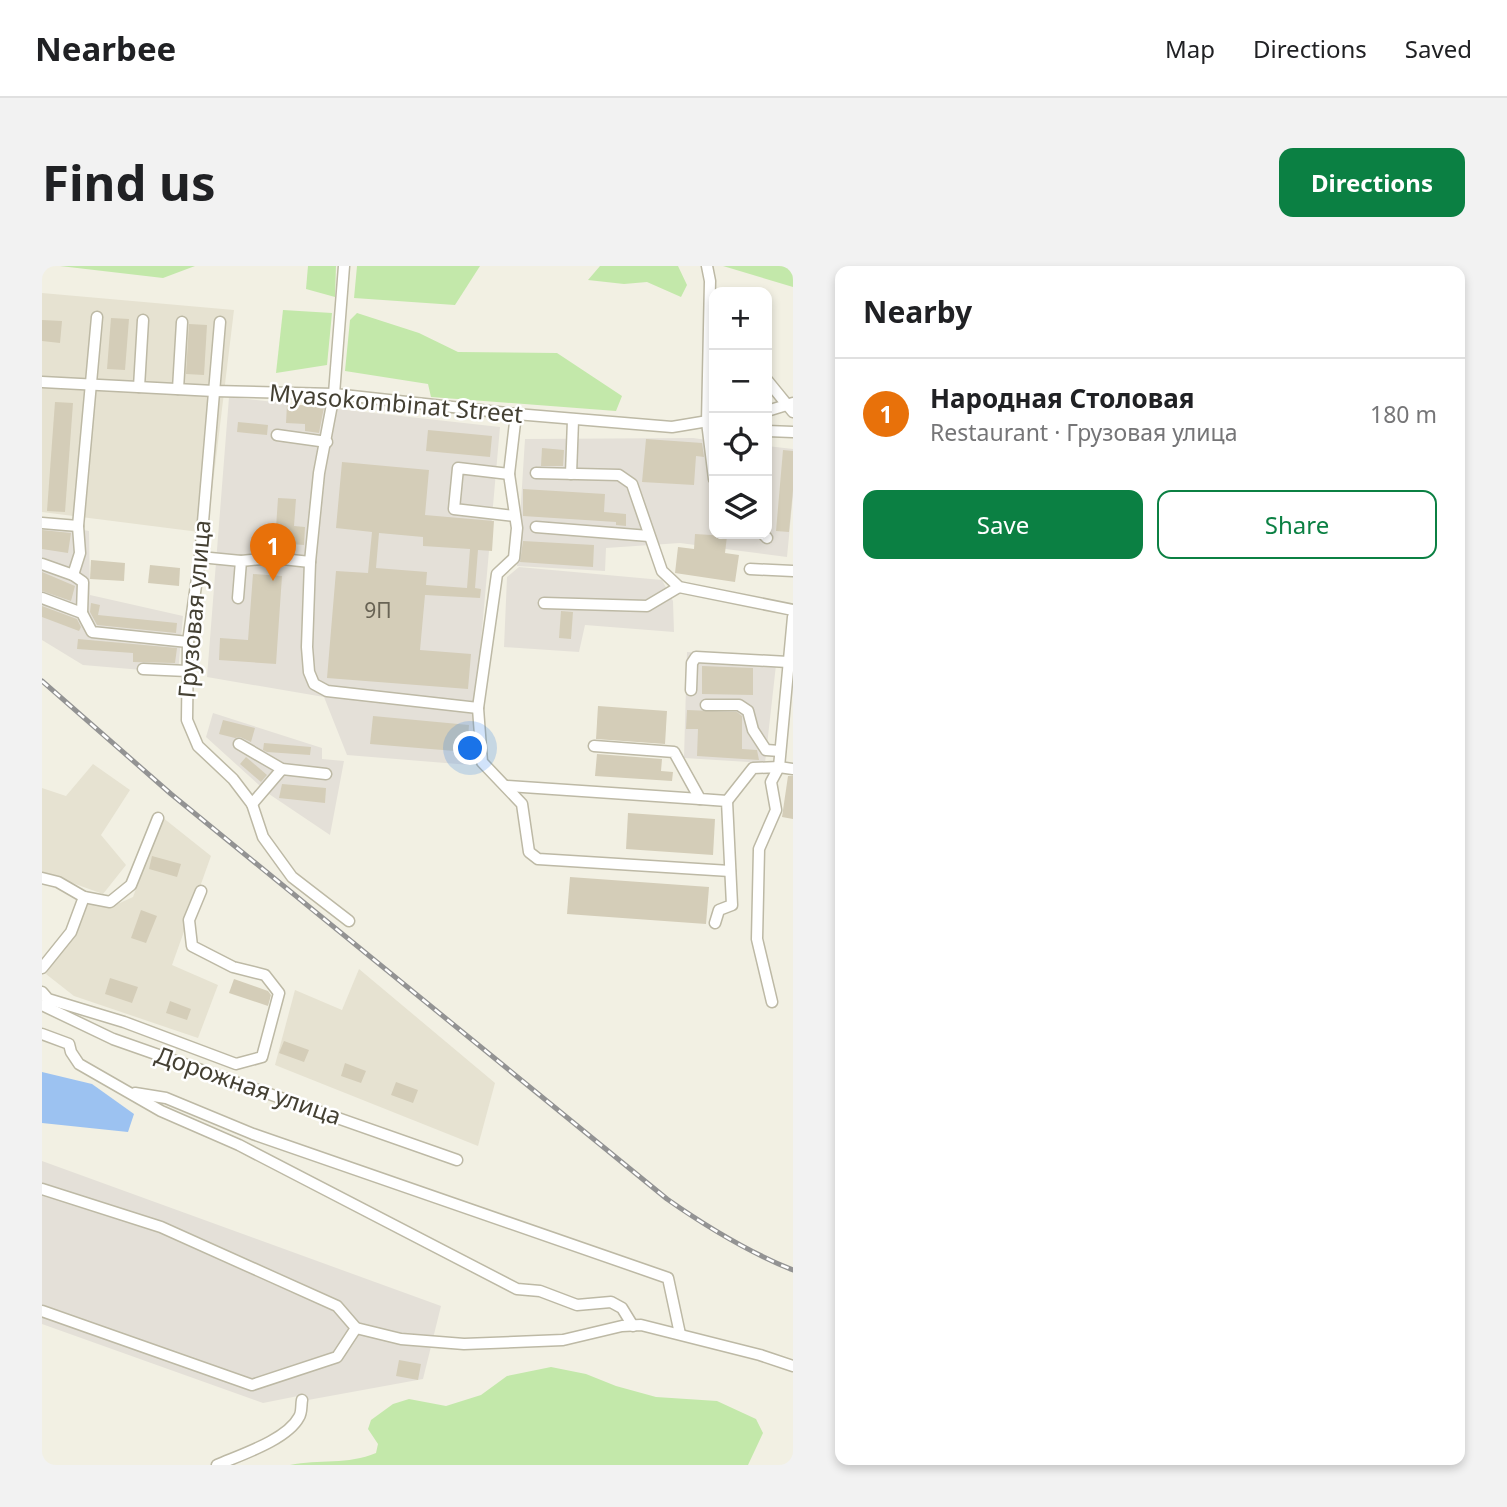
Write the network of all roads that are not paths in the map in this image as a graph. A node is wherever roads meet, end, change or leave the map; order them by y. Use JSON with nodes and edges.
{"nodes":[{"id":1,"x":344,"y":266,"type":"edge"},
{"id":2,"x":707,"y":266,"type":"edge"},
{"id":3,"x":710,"y":281,"type":"junction"},
{"id":4,"x":713,"y":287,"type":"edge"},
{"id":5,"x":97,"y":317,"type":"dead end"},
{"id":6,"x":142,"y":320,"type":"dead end"},
{"id":7,"x":182,"y":321,"type":"dead end"},
{"id":8,"x":220,"y":323,"type":"dead end"},
{"id":9,"x":42,"y":382,"type":"edge"},
{"id":10,"x":91,"y":385,"type":"junction"},
{"id":11,"x":772,"y":386,"type":"edge"},
{"id":12,"x":139,"y":387,"type":"junction"},
{"id":13,"x":178,"y":389,"type":"junction"},
{"id":14,"x":214,"y":391,"type":"junction"},
{"id":15,"x":334,"y":394,"type":"junction"},
{"id":16,"x":791,"y":407,"type":"edge"},
{"id":17,"x":772,"y":410,"type":"edge"},
{"id":18,"x":710,"y":413,"type":"edge"},
{"id":19,"x":516,"y":414,"type":"junction"},
{"id":20,"x":573,"y":420,"type":"junction"},
{"id":21,"x":709,"y":425,"type":"edge"},
{"id":22,"x":772,"y":431,"type":"edge"},
{"id":23,"x":793,"y":432,"type":"edge"},
{"id":24,"x":277,"y":435,"type":"dead end"},
{"id":25,"x":327,"y":442,"type":"junction"},
{"id":26,"x":536,"y":473,"type":"dead end"},
{"id":27,"x":509,"y":474,"type":"junction"},
{"id":28,"x":571,"y":474,"type":"junction"},
{"id":29,"x":515,"y":516,"type":"junction"},
{"id":30,"x":42,"y":523,"type":"edge"},
{"id":31,"x":78,"y":526,"type":"junction"},
{"id":32,"x":537,"y":527,"type":"dead end"},
{"id":33,"x":649,"y":536,"type":"junction"},
{"id":34,"x":200,"y":557,"type":"junction"},
{"id":35,"x":242,"y":561,"type":"junction"},
{"id":36,"x":310,"y":562,"type":"junction"},
{"id":37,"x":42,"y":564,"type":"edge"},
{"id":38,"x":750,"y":569,"type":"dead end"},
{"id":39,"x":793,"y":571,"type":"edge"},
{"id":40,"x":73,"y":575,"type":"junction"},
{"id":41,"x":679,"y":587,"type":"junction"},
{"id":42,"x":42,"y":598,"type":"edge"},
{"id":43,"x":238,"y":598,"type":"dead end"},
{"id":44,"x":544,"y":603,"type":"dead end"},
{"id":45,"x":793,"y":610,"type":"edge"},
{"id":46,"x":82,"y":613,"type":"junction"},
{"id":47,"x":793,"y":623,"type":"edge"},
{"id":48,"x":188,"y":642,"type":"junction"},
{"id":49,"x":788,"y":662,"type":"junction"},
{"id":50,"x":143,"y":669,"type":"dead end"},
{"id":51,"x":187,"y":671,"type":"junction"},
{"id":52,"x":691,"y":690,"type":"dead end"},
{"id":53,"x":706,"y":705,"type":"dead end"},
{"id":54,"x":478,"y":708,"type":"junction"},
{"id":55,"x":239,"y":744,"type":"dead end"},
{"id":56,"x":594,"y":746,"type":"dead end"},
{"id":57,"x":780,"y":751,"type":"junction"},
{"id":58,"x":779,"y":766,"type":"junction"},
{"id":59,"x":282,"y":769,"type":"junction"},
{"id":60,"x":793,"y":769,"type":"edge"},
{"id":61,"x":326,"y":774,"type":"dead end"},
{"id":62,"x":507,"y":786,"type":"junction"},
{"id":63,"x":700,"y":799,"type":"junction"},
{"id":64,"x":727,"y":801,"type":"junction"},
{"id":65,"x":252,"y":804,"type":"junction"},
{"id":66,"x":158,"y":818,"type":"dead end"},
{"id":67,"x":730,"y":871,"type":"junction"},
{"id":68,"x":42,"y":878,"type":"edge"},
{"id":69,"x":201,"y":891,"type":"dead end"},
{"id":70,"x":84,"y":897,"type":"junction"},
{"id":71,"x":349,"y":921,"type":"dead end"},
{"id":72,"x":715,"y":923,"type":"dead end"},
{"id":73,"x":42,"y":968,"type":"edge"},
{"id":74,"x":42,"y":992,"type":"edge"},
{"id":75,"x":772,"y":1002,"type":"dead end"},
{"id":76,"x":42,"y":1005,"type":"edge"},
{"id":77,"x":42,"y":1034,"type":"edge"},
{"id":78,"x":127,"y":1091,"type":"junction"},
{"id":79,"x":457,"y":1160,"type":"dead end"},
{"id":80,"x":42,"y":1189,"type":"edge"},
{"id":81,"x":42,"y":1311,"type":"edge"},
{"id":82,"x":633,"y":1326,"type":"junction"},
{"id":83,"x":356,"y":1328,"type":"junction"},
{"id":84,"x":680,"y":1334,"type":"junction"},
{"id":85,"x":793,"y":1366,"type":"edge"},
{"id":86,"x":302,"y":1400,"type":"dead end"},
{"id":87,"x":217,"y":1465,"type":"edge"}],
"edges":[{"from":1,"to":15,"type":"street"},
{"from":2,"to":3,"type":"street"},
{"from":3,"to":4,"type":"street"},
{"from":3,"to":18,"type":"street"},
{"from":5,"to":10,"type":"street"},
{"from":6,"to":12,"type":"street"},
{"from":7,"to":13,"type":"street"},
{"from":8,"to":14,"type":"street","name":"Грузовая улица"},
{"from":9,"to":10,"type":"street","name":"Myasokombinat Street"},
{"from":10,"to":12,"type":"street","name":"Myasokombinat Street"},
{"from":10,"to":31,"type":"street"},
{"from":11,"to":16,"type":"street"},
{"from":12,"to":13,"type":"street","name":"Myasokombinat Street"},
{"from":13,"to":14,"type":"street","name":"Myasokombinat Street"},
{"from":14,"to":15,"type":"street","name":"Myasokombinat Street"},
{"from":14,"to":34,"type":"street","name":"Грузовая улица"},
{"from":15,"to":19,"type":"street","name":"Myasokombinat Street"},
{"from":15,"to":25,"type":"street"},
{"from":16,"to":17,"type":"street"},
{"from":19,"to":20,"type":"street","name":"Myasokombinat Street"},
{"from":19,"to":27,"type":"street"},
{"from":20,"to":21,"type":"street","name":"Myasokombinat Street"},
{"from":20,"to":28,"type":"street"},
{"from":22,"to":23,"type":"street"},
{"from":24,"to":25,"type":"street"},
{"from":25,"to":36,"type":"street"},
{"from":26,"to":28,"type":"street"},
{"from":27,"to":29,"type":"street"},
{"from":27,"to":29,"type":"street"},
{"from":28,"to":33,"type":"street"},
{"from":29,"to":54,"type":"street"},
{"from":30,"to":31,"type":"street"},
{"from":31,"to":40,"type":"street"},
{"from":32,"to":33,"type":"street"},
{"from":33,"to":41,"type":"street"},
{"from":34,"to":35,"type":"street"},
{"from":34,"to":48,"type":"street","name":"Грузовая улица"},
{"from":35,"to":36,"type":"street"},
{"from":35,"to":43,"type":"street"},
{"from":36,"to":54,"type":"street"},
{"from":37,"to":40,"type":"street"},
{"from":38,"to":39,"type":"street"},
{"from":40,"to":46,"type":"street"},
{"from":41,"to":44,"type":"street"},
{"from":41,"to":45,"type":"street"},
{"from":42,"to":46,"type":"street"},
{"from":46,"to":48,"type":"street"},
{"from":47,"to":49,"type":"street"},
{"from":48,"to":51,"type":"street","name":"Грузовая улица"},
{"from":49,"to":52,"type":"street"},
{"from":49,"to":57,"type":"street"},
{"from":50,"to":51,"type":"street"},
{"from":51,"to":65,"type":"street","name":"Грузовая улица"},
{"from":53,"to":57,"type":"street"},
{"from":54,"to":62,"type":"street"},
{"from":55,"to":59,"type":"street"},
{"from":56,"to":63,"type":"street"},
{"from":57,"to":58,"type":"street"},
{"from":58,"to":60,"type":"street"},
{"from":58,"to":64,"type":"street"},
{"from":58,"to":75,"type":"street"},
{"from":59,"to":61,"type":"street"},
{"from":59,"to":65,"type":"street"},
{"from":62,"to":63,"type":"street"},
{"from":62,"to":67,"type":"street"},
{"from":63,"to":64,"type":"street"},
{"from":64,"to":67,"type":"street"},
{"from":65,"to":71,"type":"street","name":"Грузовая улица"},
{"from":66,"to":70,"type":"street"},
{"from":67,"to":72,"type":"street"},
{"from":68,"to":70,"type":"street"},
{"from":69,"to":74,"type":"street"},
{"from":70,"to":73,"type":"street"},
{"from":76,"to":79,"type":"street","name":"Дорожная улица"},
{"from":77,"to":78,"type":"street"},
{"from":78,"to":82,"type":"street"},
{"from":78,"to":84,"type":"street"},
{"from":80,"to":83,"type":"street"},
{"from":81,"to":83,"type":"street"},
{"from":82,"to":83,"type":"street"},
{"from":82,"to":84,"type":"street"},
{"from":84,"to":85,"type":"street"},
{"from":86,"to":87,"type":"street"}]}
